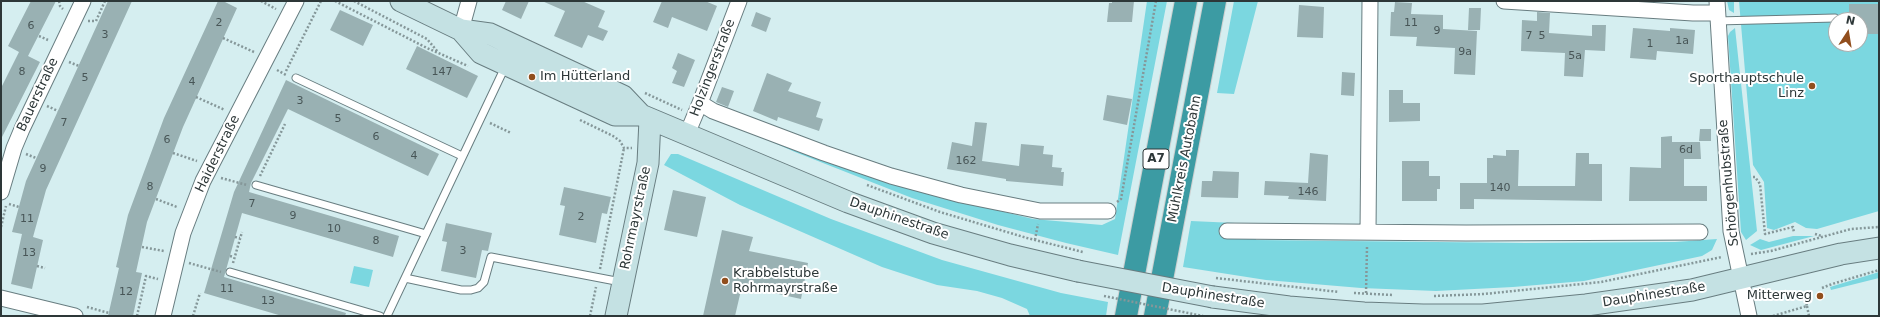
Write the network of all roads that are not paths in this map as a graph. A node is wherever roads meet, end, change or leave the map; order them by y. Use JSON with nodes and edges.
{"nodes":[{"id":1,"x":83,"y":1,"type":"edge"},
{"id":2,"x":296,"y":1,"type":"edge"},
{"id":3,"x":401,"y":1,"type":"edge"},
{"id":4,"x":469,"y":1,"type":"edge"},
{"id":5,"x":739,"y":1,"type":"edge"},
{"id":6,"x":1186,"y":1,"type":"edge"},
{"id":7,"x":1215,"y":1,"type":"edge"},
{"id":8,"x":1370,"y":1,"type":"edge"},
{"id":9,"x":1504,"y":1,"type":"edge"},
{"id":10,"x":1717,"y":11,"type":"edge"},
{"id":11,"x":1828,"y":18,"type":"edge"},
{"id":12,"x":461,"y":30,"type":"junction"},
{"id":13,"x":506,"y":65,"type":"junction"},
{"id":14,"x":296,"y":78,"type":"road end"},
{"id":15,"x":700,"y":103,"type":"junction"},
{"id":16,"x":646,"y":117,"type":"junction"},
{"id":17,"x":686,"y":134,"type":"junction"},
{"id":18,"x":462,"y":156,"type":"junction"},
{"id":19,"x":256,"y":185,"type":"road end"},
{"id":20,"x":4,"y":198,"type":"edge"},
{"id":21,"x":1108,"y":211,"type":"road end"},
{"id":22,"x":1227,"y":231,"type":"dead end"},
{"id":23,"x":1368,"y":232,"type":"junction"},
{"id":24,"x":1700,"y":232,"type":"dead end"},
{"id":25,"x":426,"y":234,"type":"junction"},
{"id":26,"x":1879,"y":248,"type":"edge"},
{"id":27,"x":230,"y":272,"type":"road end"},
{"id":28,"x":405,"y":278,"type":"junction"},
{"id":29,"x":1741,"y":279,"type":"junction"},
{"id":30,"x":623,"y":283,"type":"junction"},
{"id":31,"x":1,"y":298,"type":"edge"},
{"id":32,"x":75,"y":316,"type":"edge"},
{"id":33,"x":163,"y":316,"type":"edge"},
{"id":34,"x":380,"y":316,"type":"edge"},
{"id":35,"x":387,"y":316,"type":"edge"},
{"id":36,"x":616,"y":316,"type":"edge"},
{"id":37,"x":1126,"y":316,"type":"edge"},
{"id":38,"x":1155,"y":316,"type":"edge"},
{"id":39,"x":1748,"y":316,"type":"edge"}],
"edges":[{"from":1,"to":20,"type":"street","name":"Bauerstraße"},
{"from":2,"to":33,"type":"street","name":"Haiderstraße"},
{"from":3,"to":12,"type":"main road","name":"Dauphinestraße"},
{"from":4,"to":12,"type":"street"},
{"from":5,"to":15,"type":"street","name":"Holzingerstraße"},
{"from":6,"to":37,"type":"highway","number":"A7"},
{"from":7,"to":38,"type":"highway","name":"Mühlkreis Autobahn","number":"A7"},
{"from":8,"to":23,"type":"street"},
{"from":9,"to":10,"type":"street"},
{"from":10,"to":11,"type":"lane"},
{"from":10,"to":29,"type":"street","name":"Schörgenhubstraße"},
{"from":12,"to":13,"type":"main road","name":"Dauphinestraße"},
{"from":12,"to":16,"type":"main road","name":"Dauphinestraße"},
{"from":13,"to":16,"type":"main road","name":"Dauphinestraße"},
{"from":13,"to":18,"type":"lane"},
{"from":14,"to":18,"type":"lane"},
{"from":15,"to":17,"type":"street","name":"Holzingerstraße"},
{"from":15,"to":21,"type":"street"},
{"from":16,"to":17,"type":"main road","name":"Dauphinestraße"},
{"from":16,"to":30,"type":"main road","name":"Rohrmayrstraße"},
{"from":17,"to":29,"type":"main road","name":"Dauphinestraße","bridge":true},
{"from":18,"to":25,"type":"lane"},
{"from":19,"to":25,"type":"lane"},
{"from":22,"to":23,"type":"street"},
{"from":23,"to":24,"type":"street"},
{"from":25,"to":28,"type":"lane"},
{"from":26,"to":29,"type":"main road","name":"Dauphinestraße"},
{"from":27,"to":34,"type":"lane"},
{"from":28,"to":30,"type":"lane"},
{"from":28,"to":35,"type":"lane"},
{"from":29,"to":39,"type":"street","name":"Schörgenhubstraße"},
{"from":30,"to":36,"type":"main road","name":"Rohrmayrstraße"},
{"from":31,"to":32,"type":"street"}]}
